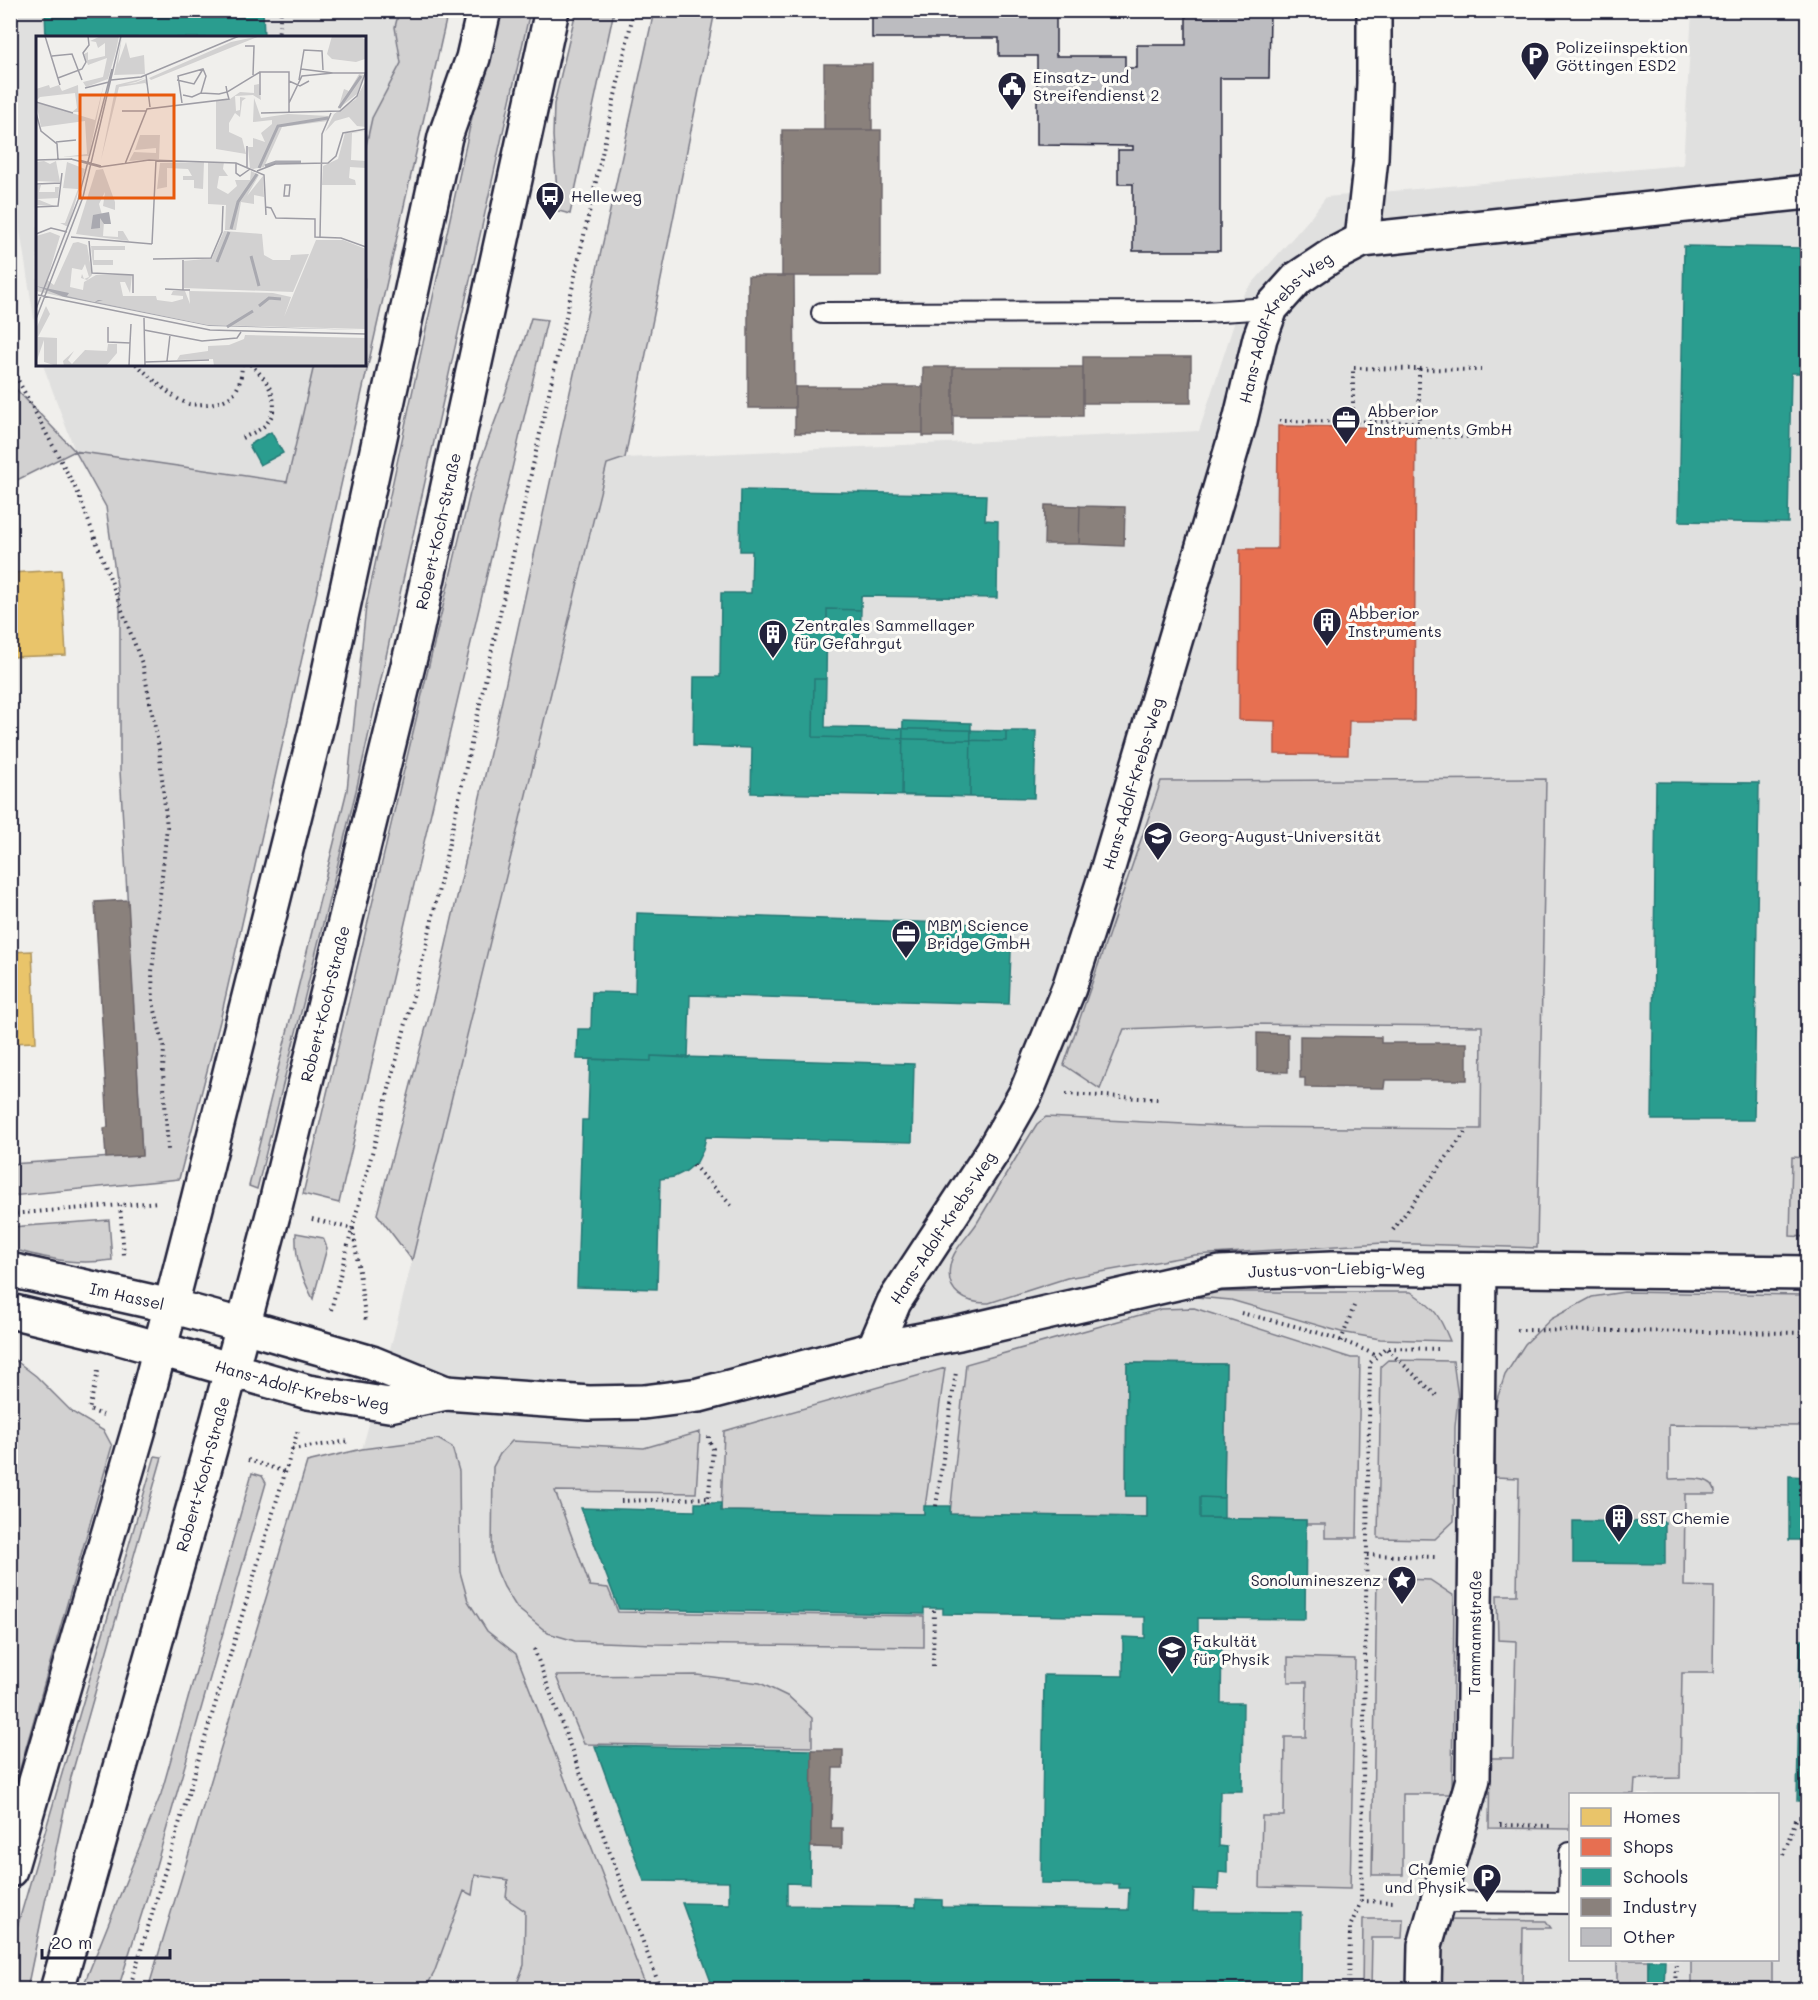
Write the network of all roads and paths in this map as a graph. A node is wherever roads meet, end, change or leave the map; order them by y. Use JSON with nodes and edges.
{"nodes":[{"id":1,"x":281,"y":10,"type":"edge"},
{"id":2,"x":484,"y":10,"type":"edge"},
{"id":3,"x":552,"y":10,"type":"edge"},
{"id":4,"x":634,"y":10,"type":"edge"},
{"id":5,"x":1374,"y":10,"type":"edge"},
{"id":6,"x":278,"y":36,"type":"edge"},
{"id":7,"x":1808,"y":192,"type":"edge"},
{"id":8,"x":1362,"y":240,"type":"junction"},
{"id":9,"x":1271,"y":308,"type":"junction"},
{"id":10,"x":822,"y":313,"type":"dead end"},
{"id":11,"x":10,"y":365,"type":"edge"},
{"id":12,"x":138,"y":366,"type":"edge"},
{"id":13,"x":242,"y":366,"type":"edge"},
{"id":14,"x":252,"y":366,"type":"edge"},
{"id":15,"x":1419,"y":369,"type":"junction"},
{"id":16,"x":1481,"y":370,"type":"dead end"},
{"id":17,"x":1283,"y":421,"type":"dead end"},
{"id":18,"x":1353,"y":421,"type":"junction"},
{"id":19,"x":1419,"y":422,"type":"junction"},
{"id":20,"x":1481,"y":437,"type":"dead end"},
{"id":21,"x":242,"y":438,"type":"dead end"},
{"id":22,"x":1026,"y":1093,"type":"junction"},
{"id":23,"x":1158,"y":1099,"type":"dead end"},
{"id":24,"x":1467,"y":1130,"type":"dead end"},
{"id":25,"x":168,"y":1154,"type":"dead end"},
{"id":26,"x":693,"y":1165,"type":"dead end"},
{"id":27,"x":198,"y":1200,"type":"junction"},
{"id":28,"x":731,"y":1205,"type":"dead end"},
{"id":29,"x":10,"y":1214,"type":"edge"},
{"id":30,"x":353,"y":1229,"type":"junction"},
{"id":31,"x":1390,"y":1234,"type":"dead end"},
{"id":32,"x":10,"y":1270,"type":"edge"},
{"id":33,"x":1479,"y":1270,"type":"junction"},
{"id":34,"x":1808,"y":1273,"type":"edge"},
{"id":35,"x":1354,"y":1303,"type":"dead end"},
{"id":36,"x":171,"y":1306,"type":"junction"},
{"id":37,"x":10,"y":1311,"type":"edge"},
{"id":38,"x":1230,"y":1311,"type":"dead end"},
{"id":39,"x":244,"y":1326,"type":"junction"},
{"id":40,"x":1479,"y":1330,"type":"junction"},
{"id":41,"x":1808,"y":1333,"type":"edge"},
{"id":42,"x":1341,"y":1341,"type":"junction"},
{"id":43,"x":160,"y":1348,"type":"junction"},
{"id":44,"x":320,"y":1348,"type":"junction"},
{"id":45,"x":874,"y":1348,"type":"junction"},
{"id":46,"x":1385,"y":1348,"type":"junction"},
{"id":47,"x":1377,"y":1356,"type":"junction"},
{"id":48,"x":372,"y":1364,"type":"junction"},
{"id":49,"x":232,"y":1368,"type":"junction"},
{"id":50,"x":956,"y":1373,"type":"dead end"},
{"id":51,"x":308,"y":1392,"type":"junction"},
{"id":52,"x":446,"y":1393,"type":"junction"},
{"id":53,"x":1478,"y":1415,"type":"junction"},
{"id":54,"x":712,"y":1457,"type":"dead end"},
{"id":55,"x":621,"y":1501,"type":"dead end"},
{"id":56,"x":936,"y":1506,"type":"dead end"},
{"id":57,"x":1367,"y":1555,"type":"junction"},
{"id":58,"x":1476,"y":1557,"type":"junction"},
{"id":59,"x":934,"y":1608,"type":"dead end"},
{"id":60,"x":534,"y":1648,"type":"dead end"},
{"id":61,"x":933,"y":1666,"type":"dead end"},
{"id":62,"x":1808,"y":1817,"type":"edge"},
{"id":63,"x":1460,"y":1825,"type":"junction"},
{"id":64,"x":1558,"y":1826,"type":"dead end"},
{"id":65,"x":1783,"y":1855,"type":"dead end"},
{"id":66,"x":10,"y":1870,"type":"edge"},
{"id":67,"x":1437,"y":1902,"type":"junction"},
{"id":68,"x":1569,"y":1903,"type":"edge"},
{"id":69,"x":1676,"y":1961,"type":"edge"},
{"id":70,"x":57,"y":1989,"type":"edge"},
{"id":71,"x":129,"y":1989,"type":"edge"},
{"id":72,"x":661,"y":1989,"type":"edge"},
{"id":73,"x":1349,"y":1989,"type":"edge"},
{"id":74,"x":1424,"y":1989,"type":"edge"},
{"id":75,"x":1675,"y":1989,"type":"edge"}],
"edges":[{"from":1,"to":6,"type":"path"},
{"from":2,"to":27,"type":"street"},
{"from":3,"to":39,"type":"street","name":"Robert-Koch-Straße"},
{"from":4,"to":30,"type":"path"},
{"from":5,"to":8,"type":"street"},
{"from":7,"to":8,"type":"street","name":"Hans-Adolf-Krebs-Weg"},
{"from":8,"to":9,"type":"street","name":"Hans-Adolf-Krebs-Weg"},
{"from":9,"to":10,"type":"lane"},
{"from":9,"to":22,"type":"street","name":"Hans-Adolf-Krebs-Weg"},
{"from":11,"to":25,"type":"path"},
{"from":12,"to":13,"type":"path"},
{"from":14,"to":21,"type":"path"},
{"from":15,"to":16,"type":"path"},
{"from":15,"to":18,"type":"path"},
{"from":15,"to":19,"type":"path"},
{"from":17,"to":18,"type":"path"},
{"from":18,"to":19,"type":"path"},
{"from":19,"to":20,"type":"path"},
{"from":22,"to":23,"type":"path"},
{"from":22,"to":45,"type":"street","name":"Hans-Adolf-Krebs-Weg"},
{"from":24,"to":31,"type":"path"},
{"from":26,"to":28,"type":"path"},
{"from":27,"to":29,"type":"path"},
{"from":27,"to":36,"type":"street"},
{"from":30,"to":44,"type":"path"},
{"from":30,"to":48,"type":"path"},
{"from":32,"to":36,"type":"street","name":"Im Hassel"},
{"from":33,"to":34,"type":"street","name":"Justus-von-Liebig-Weg"},
{"from":33,"to":40,"type":"street","name":"Tammannstraße"},
{"from":33,"to":45,"type":"street","name":"Justus-von-Liebig-Weg"},
{"from":35,"to":42,"type":"path"},
{"from":36,"to":39,"type":"street","name":"Im Hassel"},
{"from":36,"to":43,"type":"street"},
{"from":37,"to":43,"type":"street"},
{"from":38,"to":42,"type":"path"},
{"from":39,"to":44,"type":"street","name":"Hans-Adolf-Krebs-Weg"},
{"from":39,"to":49,"type":"street","name":"Robert-Koch-Straße"},
{"from":40,"to":41,"type":"path"},
{"from":40,"to":46,"type":"path"},
{"from":40,"to":53,"type":"street","name":"Tammannstraße"},
{"from":42,"to":47,"type":"path"},
{"from":43,"to":49,"type":"street","name":"Hans-Adolf-Krebs-Weg"},
{"from":43,"to":66,"type":"street"},
{"from":44,"to":48,"type":"street","name":"Hans-Adolf-Krebs-Weg"},
{"from":45,"to":52,"type":"street","name":"Hans-Adolf-Krebs-Weg"},
{"from":46,"to":47,"type":"path"},
{"from":46,"to":53,"type":"path"},
{"from":47,"to":57,"type":"path"},
{"from":48,"to":52,"type":"street","name":"Hans-Adolf-Krebs-Weg"},
{"from":49,"to":51,"type":"street","name":"Hans-Adolf-Krebs-Weg"},
{"from":49,"to":70,"type":"street","name":"Robert-Koch-Straße"},
{"from":50,"to":56,"type":"path"},
{"from":51,"to":52,"type":"street","name":"Hans-Adolf-Krebs-Weg"},
{"from":51,"to":71,"type":"path"},
{"from":53,"to":58,"type":"street","name":"Tammannstraße"},
{"from":54,"to":55,"type":"path"},
{"from":57,"to":58,"type":"path"},
{"from":57,"to":73,"type":"path"},
{"from":58,"to":63,"type":"street","name":"Tammannstraße"},
{"from":59,"to":61,"type":"path"},
{"from":60,"to":72,"type":"path"},
{"from":62,"to":65,"type":"path"},
{"from":63,"to":64,"type":"path"},
{"from":63,"to":67,"type":"street","name":"Tammannstraße"},
{"from":67,"to":68,"type":"lane"},
{"from":67,"to":74,"type":"street","name":"Tammannstraße"},
{"from":69,"to":75,"type":"path"}]}
